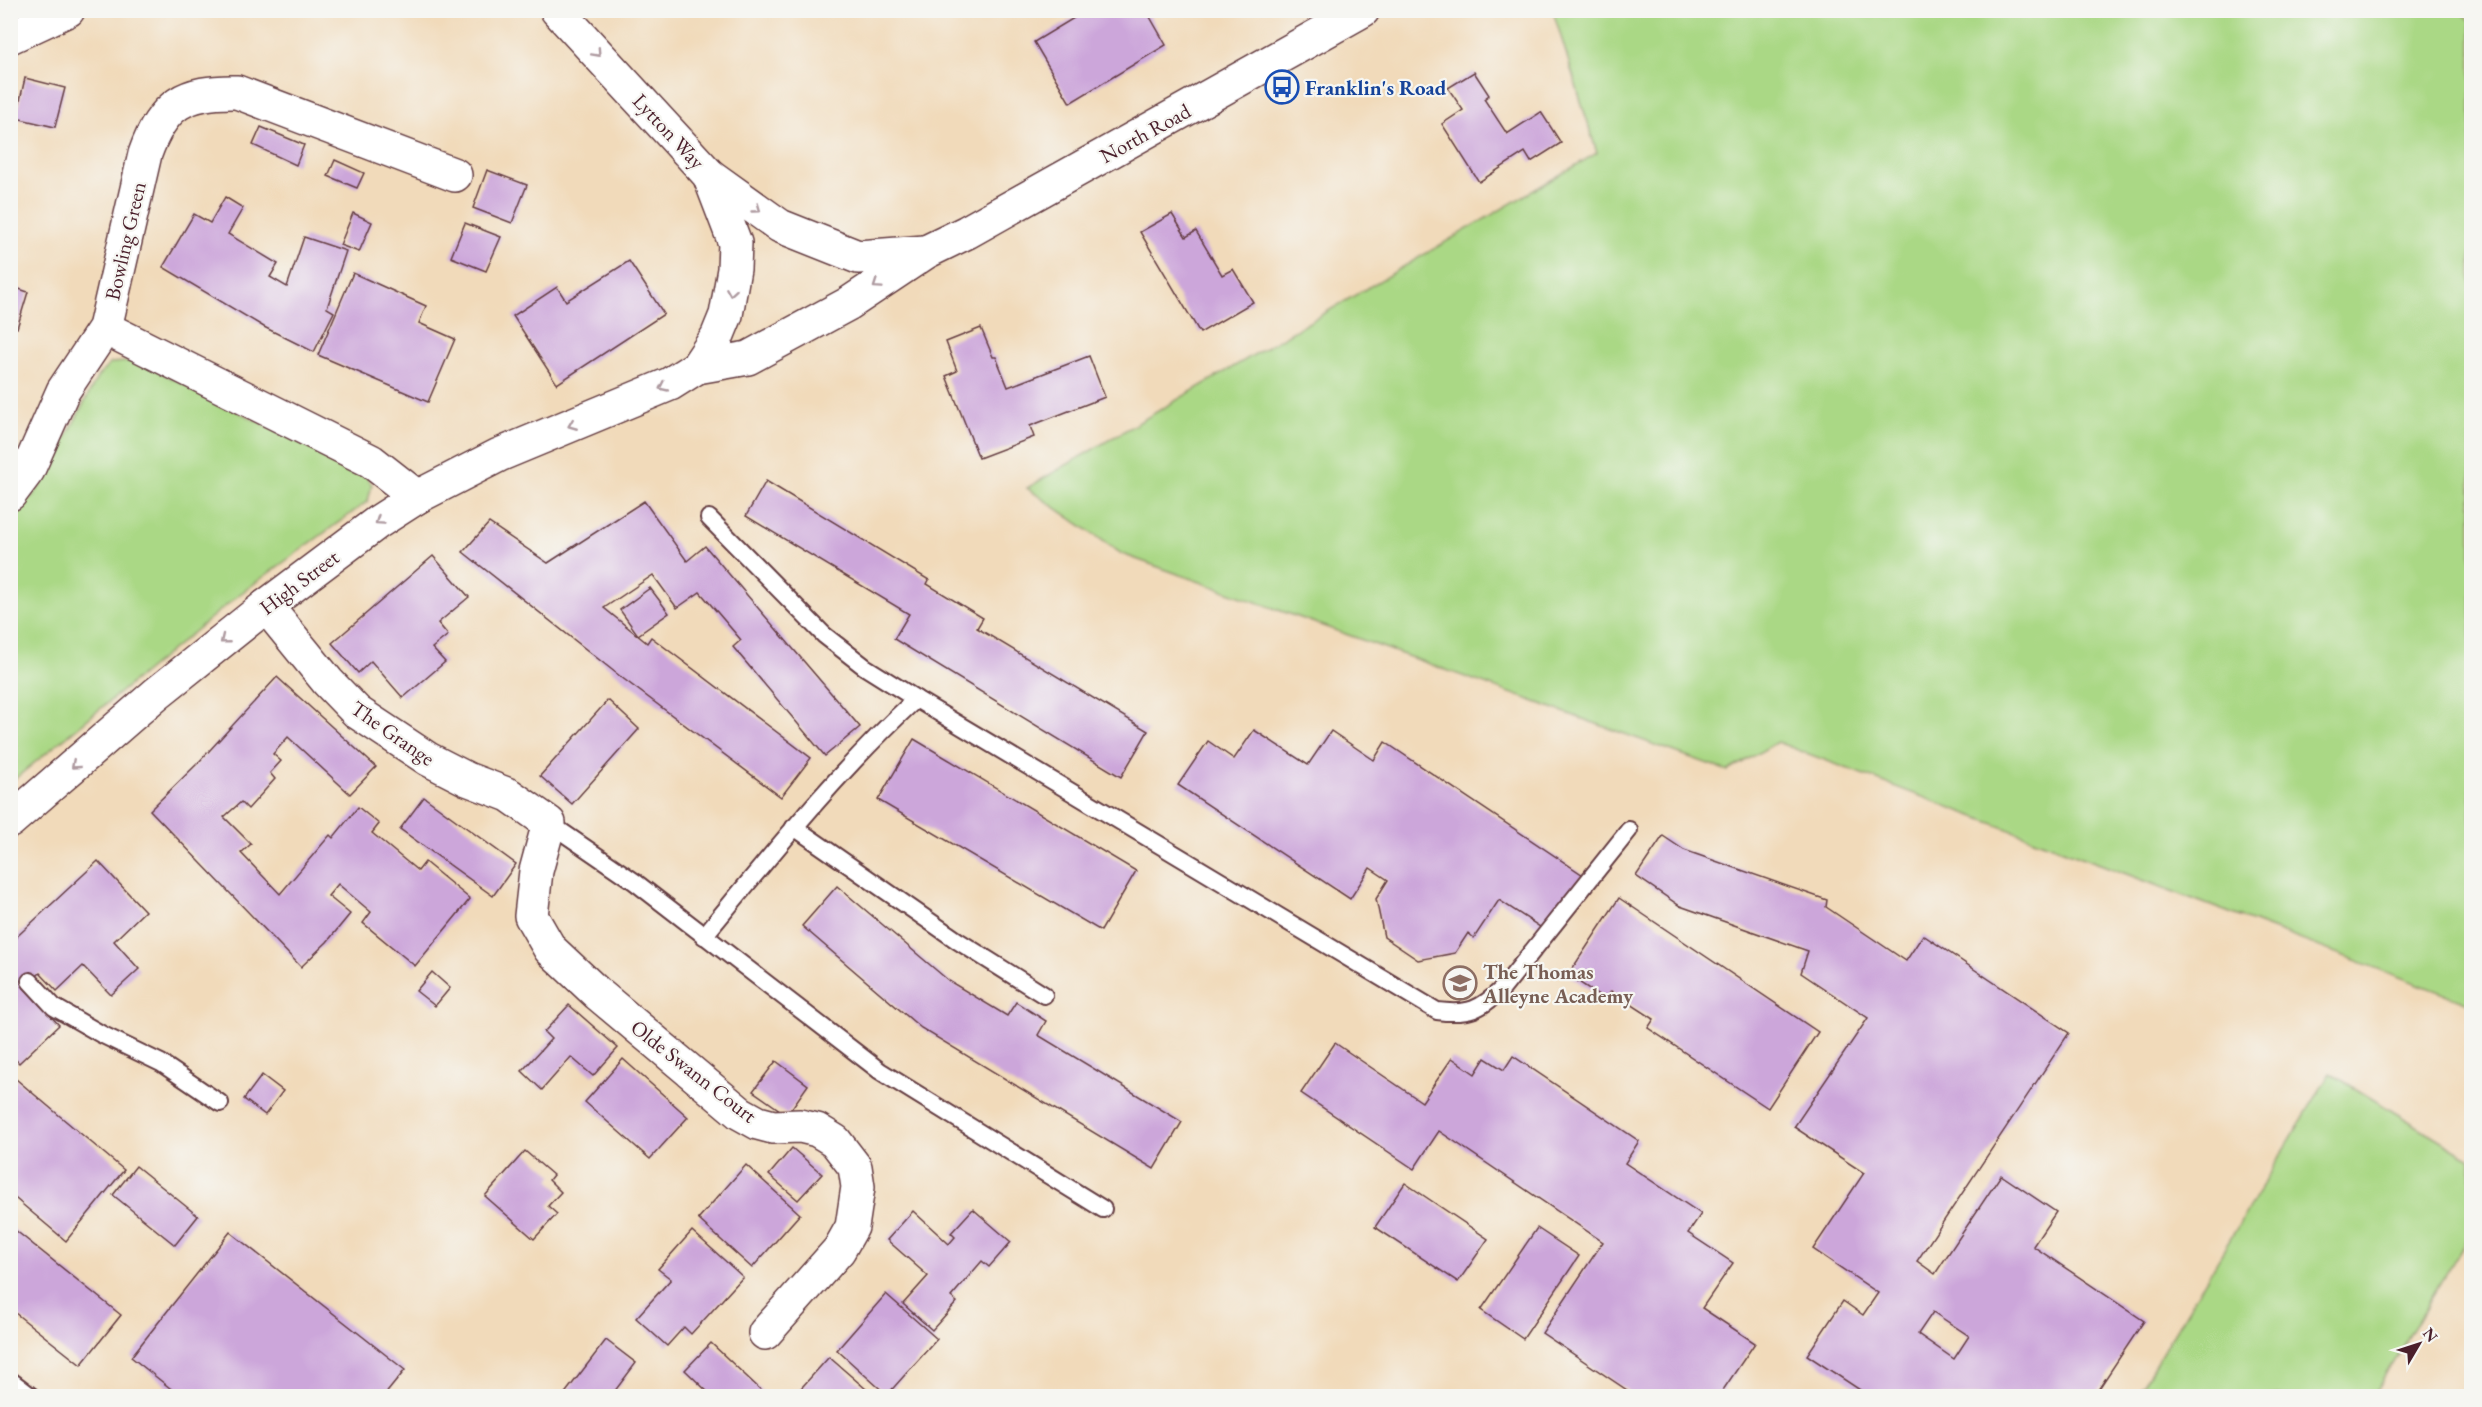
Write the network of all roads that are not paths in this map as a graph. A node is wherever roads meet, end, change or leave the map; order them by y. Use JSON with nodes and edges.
{"nodes":[{"id":1,"x":68,"y":10,"type":"edge"},
{"id":2,"x":557,"y":10,"type":"edge"},
{"id":3,"x":1363,"y":10,"type":"edge"},
{"id":4,"x":10,"y":37,"type":"edge"},
{"id":5,"x":455,"y":175,"type":"dead end"},
{"id":6,"x":709,"y":175,"type":"junction"},
{"id":7,"x":926,"y":252,"type":"junction"},
{"id":8,"x":105,"y":328,"type":"junction"},
{"id":9,"x":697,"y":367,"type":"junction"},
{"id":10,"x":626,"y":403,"type":"joint"},
{"id":11,"x":10,"y":494,"type":"edge"},
{"id":12,"x":417,"y":497,"type":"junction"},
{"id":13,"x":709,"y":518,"type":"dead end"},
{"id":14,"x":266,"y":606,"type":"junction"},
{"id":15,"x":916,"y":699,"type":"junction"},
{"id":16,"x":10,"y":820,"type":"edge"},
{"id":17,"x":549,"y":823,"type":"junction"},
{"id":18,"x":794,"y":827,"type":"junction"},
{"id":19,"x":1629,"y":830,"type":"dead end"},
{"id":20,"x":704,"y":936,"type":"junction"},
{"id":21,"x":30,"y":981,"type":"dead end"},
{"id":22,"x":1044,"y":995,"type":"dead end"},
{"id":23,"x":220,"y":1103,"type":"dead end"},
{"id":24,"x":1103,"y":1209,"type":"dead end"},
{"id":25,"x":765,"y":1333,"type":"dead end"},
{"id":26,"x":10,"y":1380,"type":"edge"},
{"id":27,"x":31,"y":1396,"type":"edge"}],
"edges":[{"from":1,"to":4,"type":"main road"},
{"from":2,"to":6,"type":"main road","name":"Lytton Way","one_way":true},
{"from":3,"to":7,"type":"main road","name":"North Road"},
{"from":5,"to":8,"type":"main road","name":"Bowling Green"},
{"from":6,"to":7,"type":"main road","name":"North Road","one_way":true},
{"from":6,"to":9,"type":"main road","name":"Lytton Way","one_way":true},
{"from":7,"to":9,"type":"main road","name":"North Road","one_way":true},
{"from":8,"to":11,"type":"main road"},
{"from":8,"to":12,"type":"main road","name":"Bowling Green"},
{"from":9,"to":10,"type":"main road","name":"Lytton Way","one_way":true},
{"from":10,"to":12,"type":"main road","name":"High Street","one_way":true},
{"from":12,"to":14,"type":"main road","name":"High Street","one_way":true},
{"from":13,"to":15,"type":"lane"},
{"from":14,"to":16,"type":"main road","name":"High Street","one_way":true},
{"from":14,"to":17,"type":"main road","name":"The Grange"},
{"from":15,"to":18,"type":"lane"},
{"from":15,"to":19,"type":"lane"},
{"from":17,"to":20,"type":"lane"},
{"from":17,"to":25,"type":"main road","name":"Olde Swann Court"},
{"from":18,"to":20,"type":"lane"},
{"from":18,"to":22,"type":"lane"},
{"from":20,"to":24,"type":"lane"},
{"from":21,"to":23,"type":"lane"},
{"from":26,"to":27,"type":"lane"}]}
